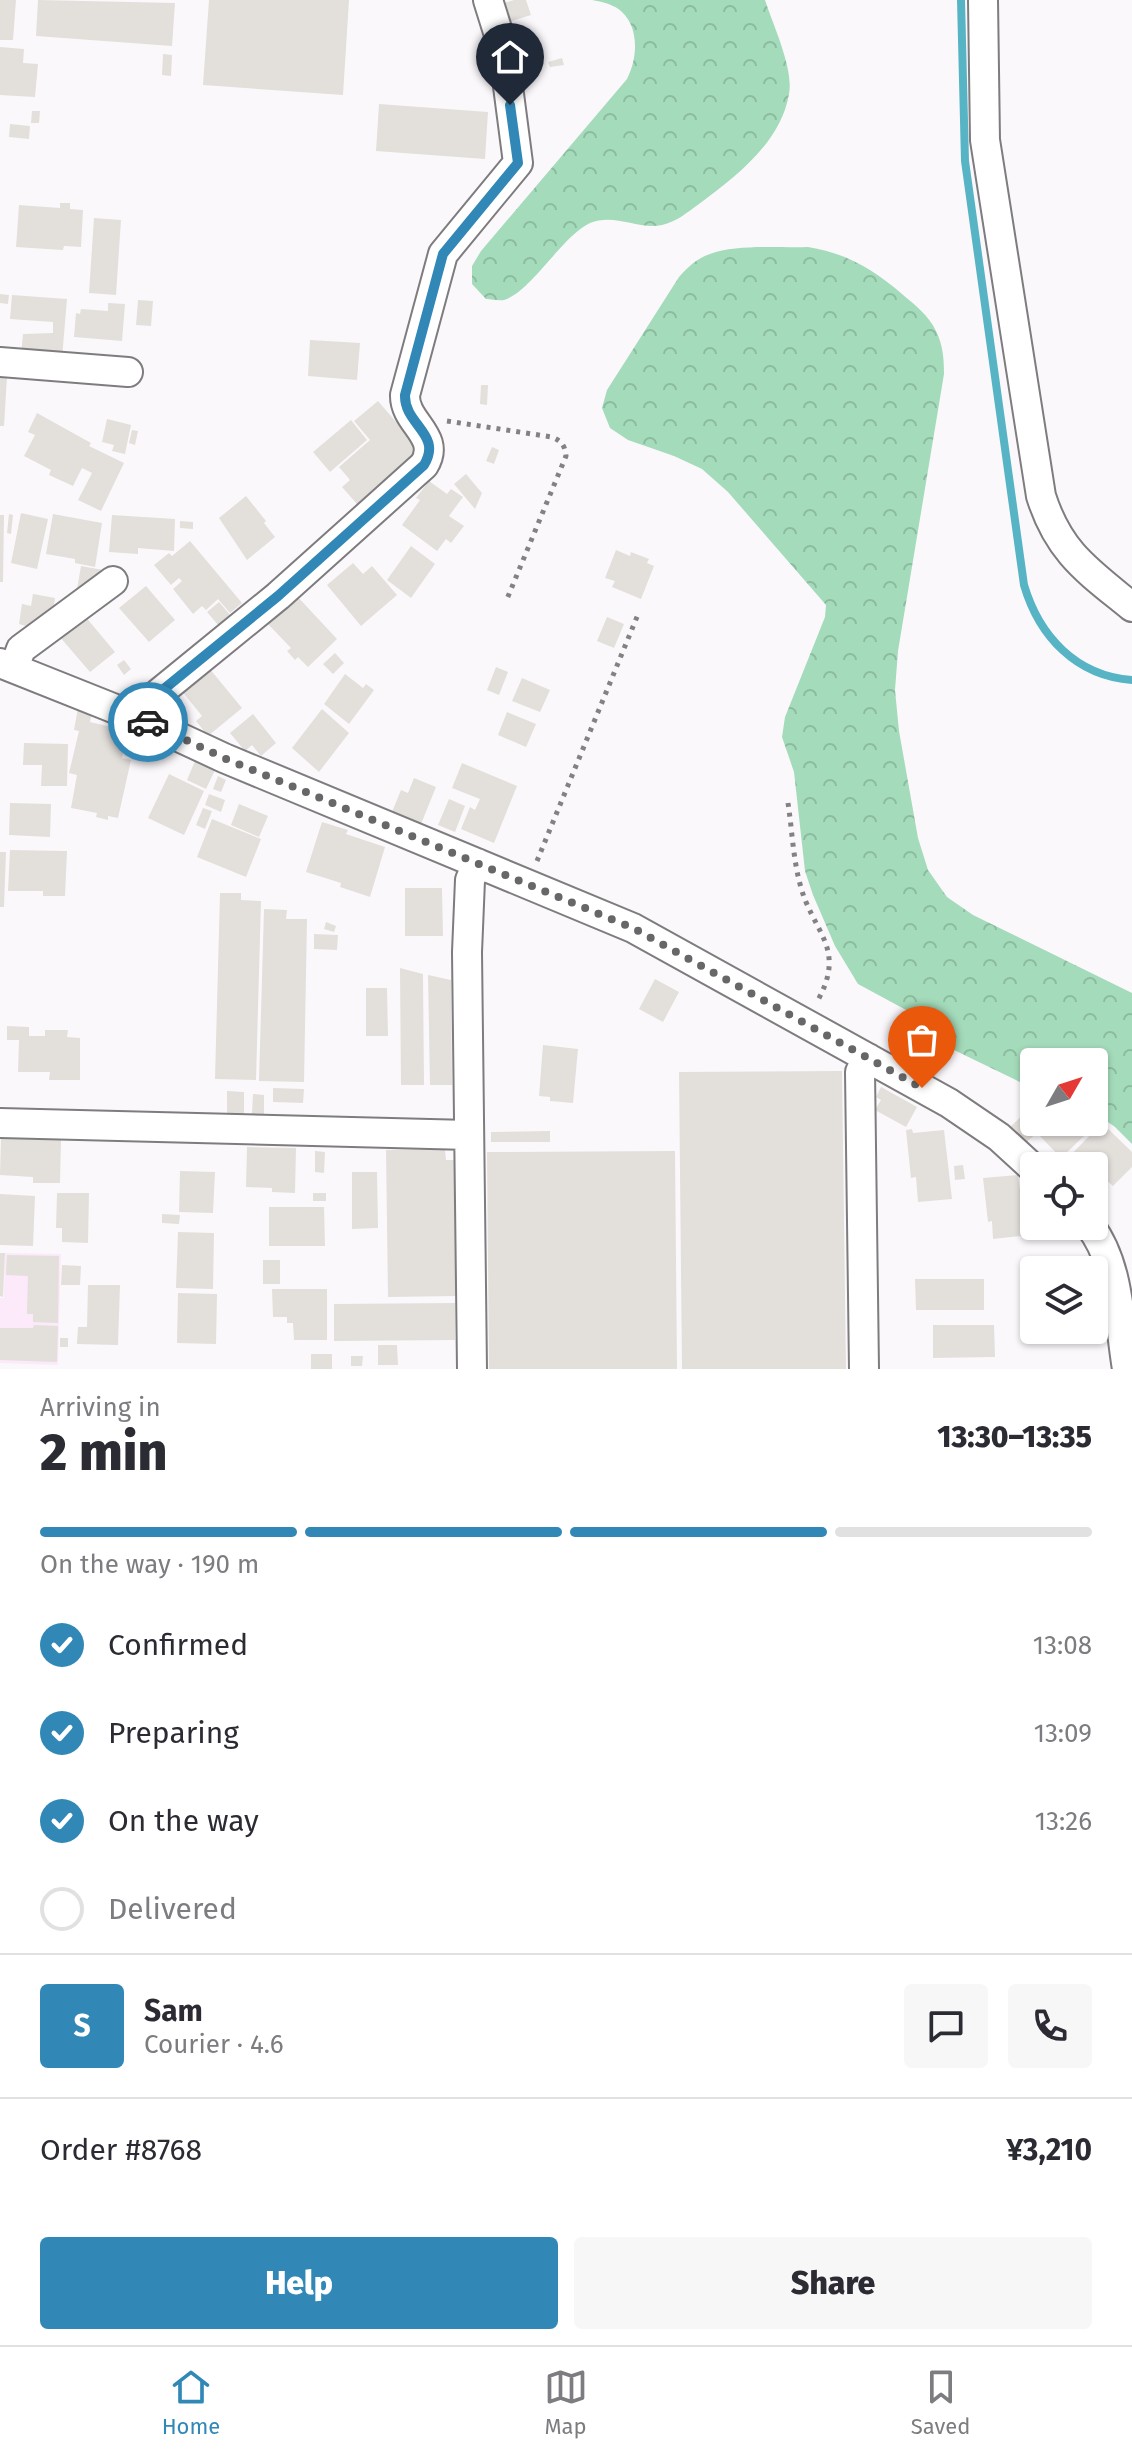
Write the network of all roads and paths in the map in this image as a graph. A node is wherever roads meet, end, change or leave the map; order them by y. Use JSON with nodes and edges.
{"nodes":[{"id":1,"x":488,"y":0,"type":"edge"},
{"id":2,"x":983,"y":0,"type":"edge"},
{"id":3,"x":0,"y":362,"type":"edge"},
{"id":4,"x":128,"y":372,"type":"dead end"},
{"id":5,"x":423,"y":431,"type":"junction"},
{"id":6,"x":113,"y":581,"type":"dead end"},
{"id":7,"x":507,"y":599,"type":"dead end"},
{"id":8,"x":1132,"y":607,"type":"edge"},
{"id":9,"x":639,"y":612,"type":"dead end"},
{"id":10,"x":7,"y":665,"type":"edge"},
{"id":11,"x":138,"y":718,"type":"junction"},
{"id":12,"x":788,"y":803,"type":"dead end"},
{"id":13,"x":477,"y":863,"type":"junction"},
{"id":14,"x":528,"y":884,"type":"junction"},
{"id":15,"x":805,"y":1023,"type":"junction"},
{"id":16,"x":868,"y":1058,"type":"junction"},
{"id":17,"x":0,"y":1123,"type":"edge"},
{"id":18,"x":469,"y":1135,"type":"junction"},
{"id":19,"x":1020,"y":1157,"type":"edge"},
{"id":20,"x":1100,"y":1240,"type":"edge"},
{"id":21,"x":472,"y":1369,"type":"edge"},
{"id":22,"x":864,"y":1369,"type":"edge"},
{"id":23,"x":1127,"y":1369,"type":"edge"}],
"edges":[{"from":1,"to":5,"type":"street"},
{"from":2,"to":8,"type":"street"},
{"from":3,"to":4,"type":"street"},
{"from":5,"to":7,"type":"path"},
{"from":5,"to":11,"type":"street"},
{"from":6,"to":10,"type":"street"},
{"from":9,"to":14,"type":"path"},
{"from":10,"to":11,"type":"street"},
{"from":11,"to":13,"type":"street"},
{"from":12,"to":15,"type":"path"},
{"from":13,"to":14,"type":"street"},
{"from":13,"to":18,"type":"street"},
{"from":14,"to":15,"type":"street"},
{"from":15,"to":16,"type":"street"},
{"from":16,"to":19,"type":"street"},
{"from":16,"to":22,"type":"street"},
{"from":17,"to":18,"type":"street"},
{"from":18,"to":21,"type":"street"},
{"from":20,"to":23,"type":"street"}]}
